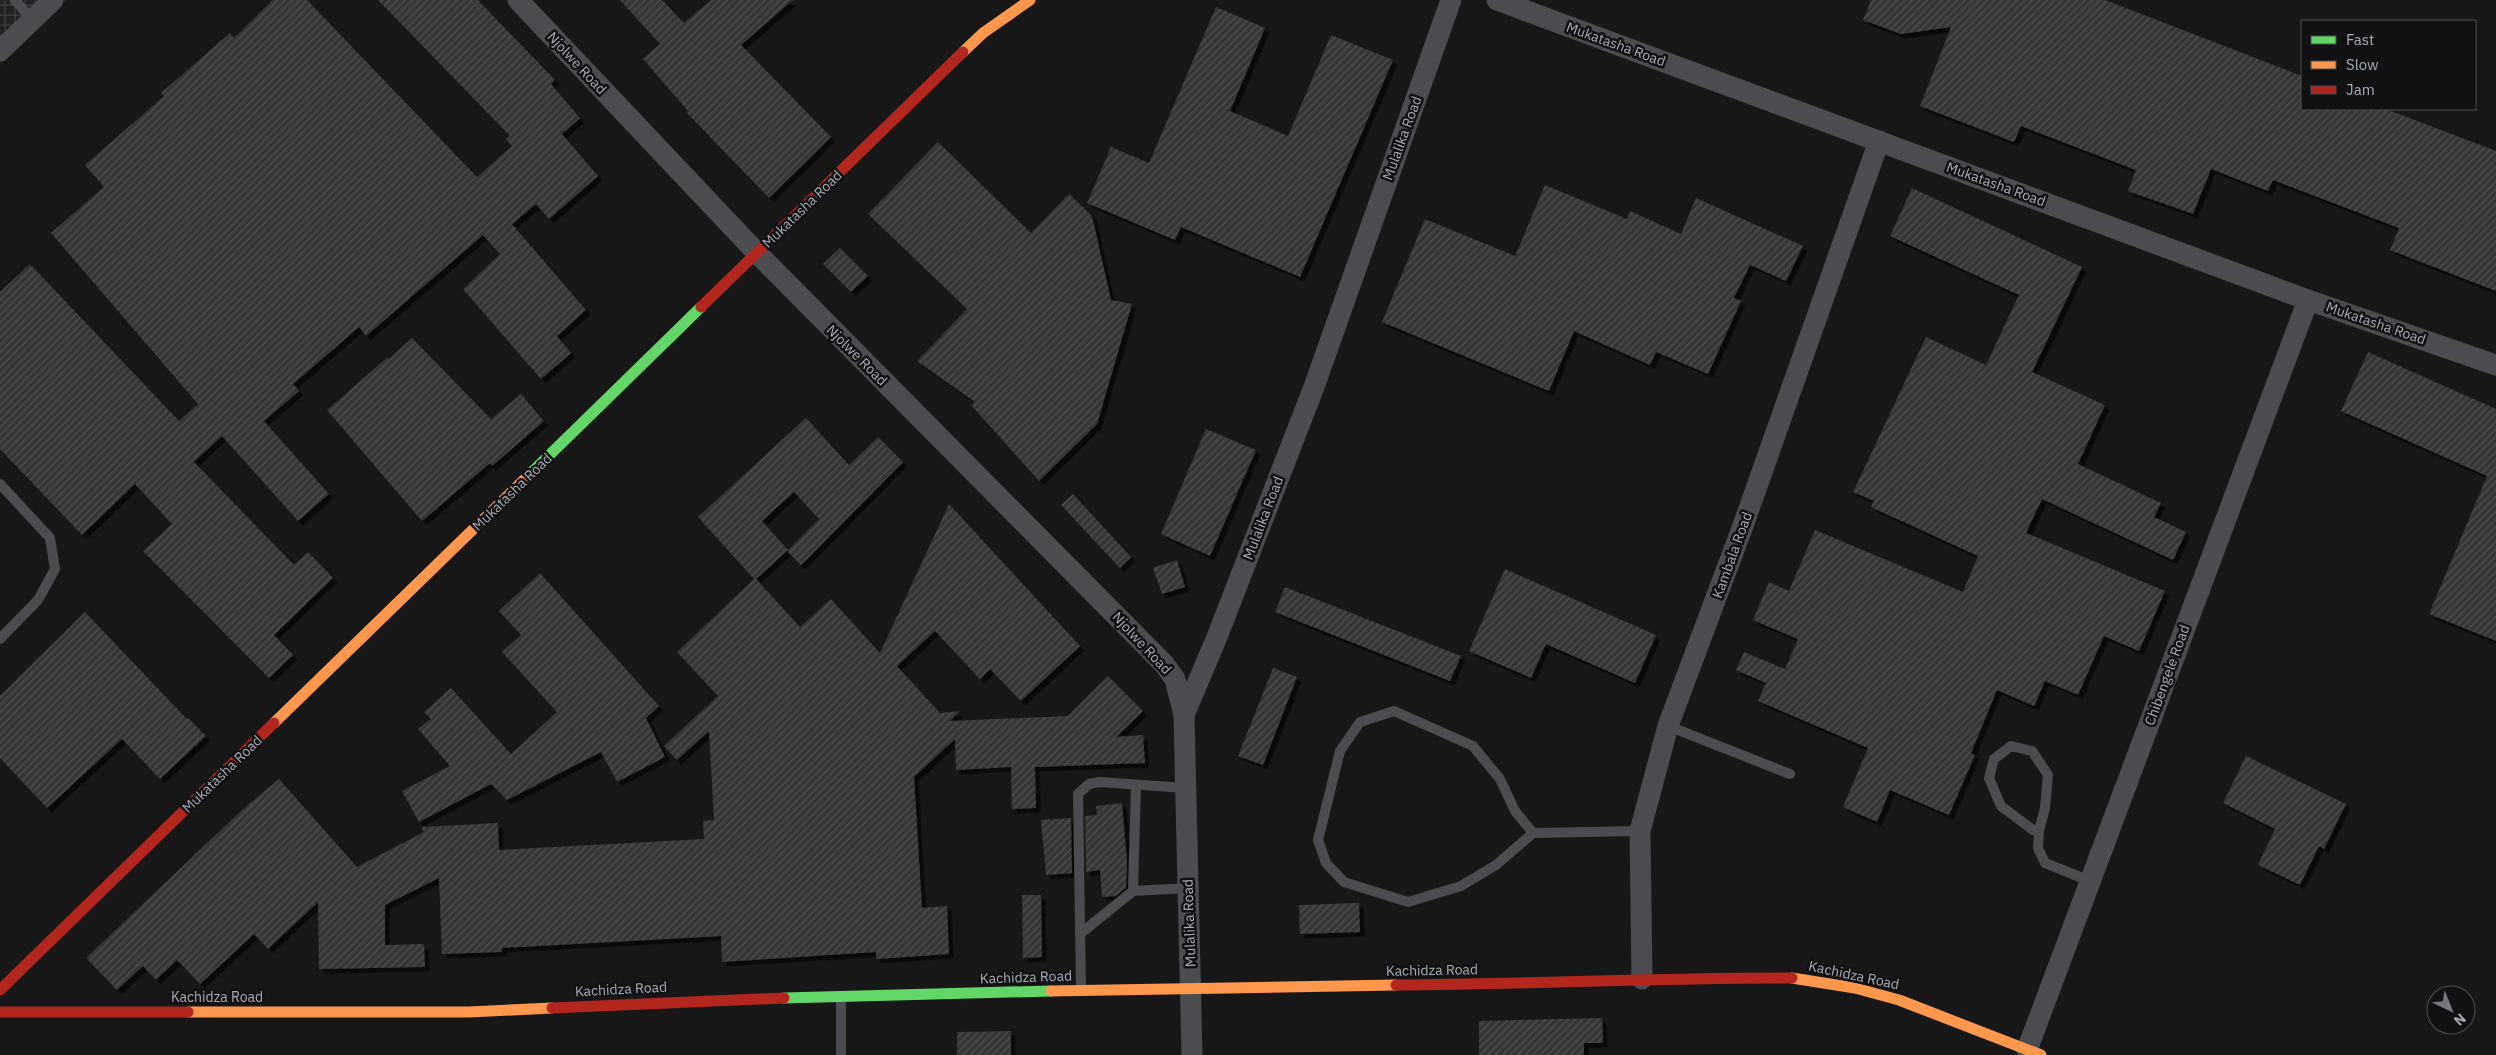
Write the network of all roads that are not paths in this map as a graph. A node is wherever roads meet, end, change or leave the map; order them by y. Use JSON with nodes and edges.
{"nodes":[{"id":1,"x":15,"y":0,"type":"edge"},
{"id":2,"x":53,"y":0,"type":"edge"},
{"id":3,"x":518,"y":0,"type":"edge"},
{"id":4,"x":1030,"y":0,"type":"edge"},
{"id":5,"x":1451,"y":0,"type":"edge"},
{"id":6,"x":1498,"y":0,"type":"edge"},
{"id":7,"x":32,"y":20,"type":"junction"},
{"id":8,"x":0,"y":51,"type":"edge"},
{"id":9,"x":1880,"y":141,"type":"junction"},
{"id":10,"x":757,"y":253,"type":"junction"},
{"id":11,"x":2308,"y":300,"type":"junction"},
{"id":12,"x":2496,"y":365,"type":"edge"},
{"id":13,"x":0,"y":484,"type":"edge"},
{"id":14,"x":0,"y":638,"type":"edge"},
{"id":15,"x":1184,"y":715,"type":"junction"},
{"id":16,"x":1668,"y":726,"type":"junction"},
{"id":17,"x":1790,"y":774,"type":"dead end"},
{"id":18,"x":1136,"y":785,"type":"junction"},
{"id":19,"x":1185,"y":788,"type":"junction"},
{"id":20,"x":2039,"y":831,"type":"junction"},
{"id":21,"x":1533,"y":832,"type":"junction"},
{"id":22,"x":1640,"y":832,"type":"junction"},
{"id":23,"x":2090,"y":881,"type":"junction"},
{"id":24,"x":1188,"y":888,"type":"junction"},
{"id":25,"x":1134,"y":890,"type":"junction"},
{"id":26,"x":1080,"y":934,"type":"junction"},
{"id":27,"x":1642,"y":979,"type":"junction"},
{"id":28,"x":1191,"y":987,"type":"junction"},
{"id":29,"x":0,"y":990,"type":"edge"},
{"id":30,"x":1081,"y":990,"type":"junction"},
{"id":31,"x":841,"y":997,"type":"junction"},
{"id":32,"x":0,"y":1012,"type":"edge"},
{"id":33,"x":2034,"y":1052,"type":"edge"},
{"id":34,"x":841,"y":1055,"type":"edge"},
{"id":35,"x":1192,"y":1055,"type":"edge"}],
"edges":[{"from":1,"to":7,"type":"lane"},
{"from":2,"to":7,"type":"street"},
{"from":3,"to":10,"type":"street","name":"Njolwe Road"},
{"from":4,"to":10,"type":"street","name":"Mukatasha Road"},
{"from":5,"to":15,"type":"street","name":"Mulalika Road"},
{"from":6,"to":9,"type":"street","name":"Mukatasha Road"},
{"from":7,"to":8,"type":"street"},
{"from":9,"to":11,"type":"street","name":"Mukatasha Road"},
{"from":9,"to":16,"type":"street","name":"Kambala Road"},
{"from":10,"to":15,"type":"street","name":"Njolwe Road"},
{"from":10,"to":29,"type":"street","name":"Mukatasha Road"},
{"from":11,"to":12,"type":"street","name":"Mukatasha Road"},
{"from":11,"to":23,"type":"street","name":"Chibengele Road"},
{"from":13,"to":14,"type":"lane"},
{"from":15,"to":19,"type":"street","name":"Mulalika Road"},
{"from":16,"to":17,"type":"lane"},
{"from":16,"to":22,"type":"street","name":"Kambala Road"},
{"from":18,"to":19,"type":"lane"},
{"from":18,"to":25,"type":"lane"},
{"from":18,"to":26,"type":"lane"},
{"from":19,"to":24,"type":"street","name":"Mulalika Road"},
{"from":20,"to":20,"type":"lane"},
{"from":20,"to":23,"type":"lane"},
{"from":21,"to":21,"type":"lane"},
{"from":21,"to":22,"type":"lane"},
{"from":22,"to":27,"type":"street","name":"Kambala Road"},
{"from":23,"to":33,"type":"street","name":"Chibengele Road"},
{"from":24,"to":25,"type":"lane"},
{"from":24,"to":28,"type":"street","name":"Mulalika Road"},
{"from":25,"to":26,"type":"lane"},
{"from":26,"to":30,"type":"lane"},
{"from":27,"to":28,"type":"street","name":"Kachidza Road"},
{"from":27,"to":33,"type":"street","name":"Kachidza Road"},
{"from":28,"to":30,"type":"street","name":"Kachidza Road"},
{"from":28,"to":35,"type":"street","name":"Mulalika Road"},
{"from":30,"to":31,"type":"street","name":"Kachidza Road"},
{"from":31,"to":32,"type":"street","name":"Kachidza Road"},
{"from":31,"to":34,"type":"lane"}]}
